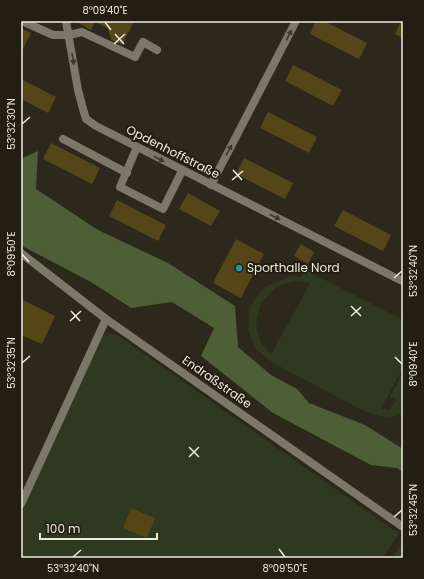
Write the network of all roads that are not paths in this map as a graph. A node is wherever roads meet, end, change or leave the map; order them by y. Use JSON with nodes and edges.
{"nodes":[{"id":1,"x":22,"y":21,"type":"edge"},
{"id":2,"x":66,"y":21,"type":"edge"},
{"id":3,"x":296,"y":21,"type":"edge"},
{"id":4,"x":68,"y":35,"type":"junction"},
{"id":5,"x":158,"y":50,"type":"dead end"},
{"id":6,"x":63,"y":139,"type":"dead end"},
{"id":7,"x":137,"y":147,"type":"junction"},
{"id":8,"x":182,"y":171,"type":"junction"},
{"id":9,"x":127,"y":173,"type":"junction"},
{"id":10,"x":210,"y":185,"type":"junction"},
{"id":11,"x":21,"y":253,"type":"edge"},
{"id":12,"x":403,"y":281,"type":"edge"},
{"id":13,"x":106,"y":319,"type":"junction"},
{"id":14,"x":21,"y":502,"type":"edge"},
{"id":15,"x":403,"y":526,"type":"edge"}],
"edges":[{"from":1,"to":4,"type":"street"},
{"from":2,"to":4,"type":"street","name":"Opdenhoffstraße"},
{"from":10,"to":3,"type":"street","one_way":true},
{"from":4,"to":5,"type":"street"},
{"from":4,"to":7,"type":"street","name":"Opdenhoffstraße","one_way":true},
{"from":6,"to":9,"type":"street"},
{"from":7,"to":8,"type":"street","name":"Opdenhoffstraße","one_way":true},
{"from":7,"to":9,"type":"street"},
{"from":8,"to":9,"type":"street"},
{"from":8,"to":10,"type":"street","name":"Opdenhoffstraße"},
{"from":10,"to":12,"type":"street","name":"Opdenhoffstraße","one_way":true},
{"from":11,"to":13,"type":"street","name":"Endraßstraße"},
{"from":13,"to":14,"type":"street"},
{"from":13,"to":15,"type":"street","name":"Endraßstraße"}]}
